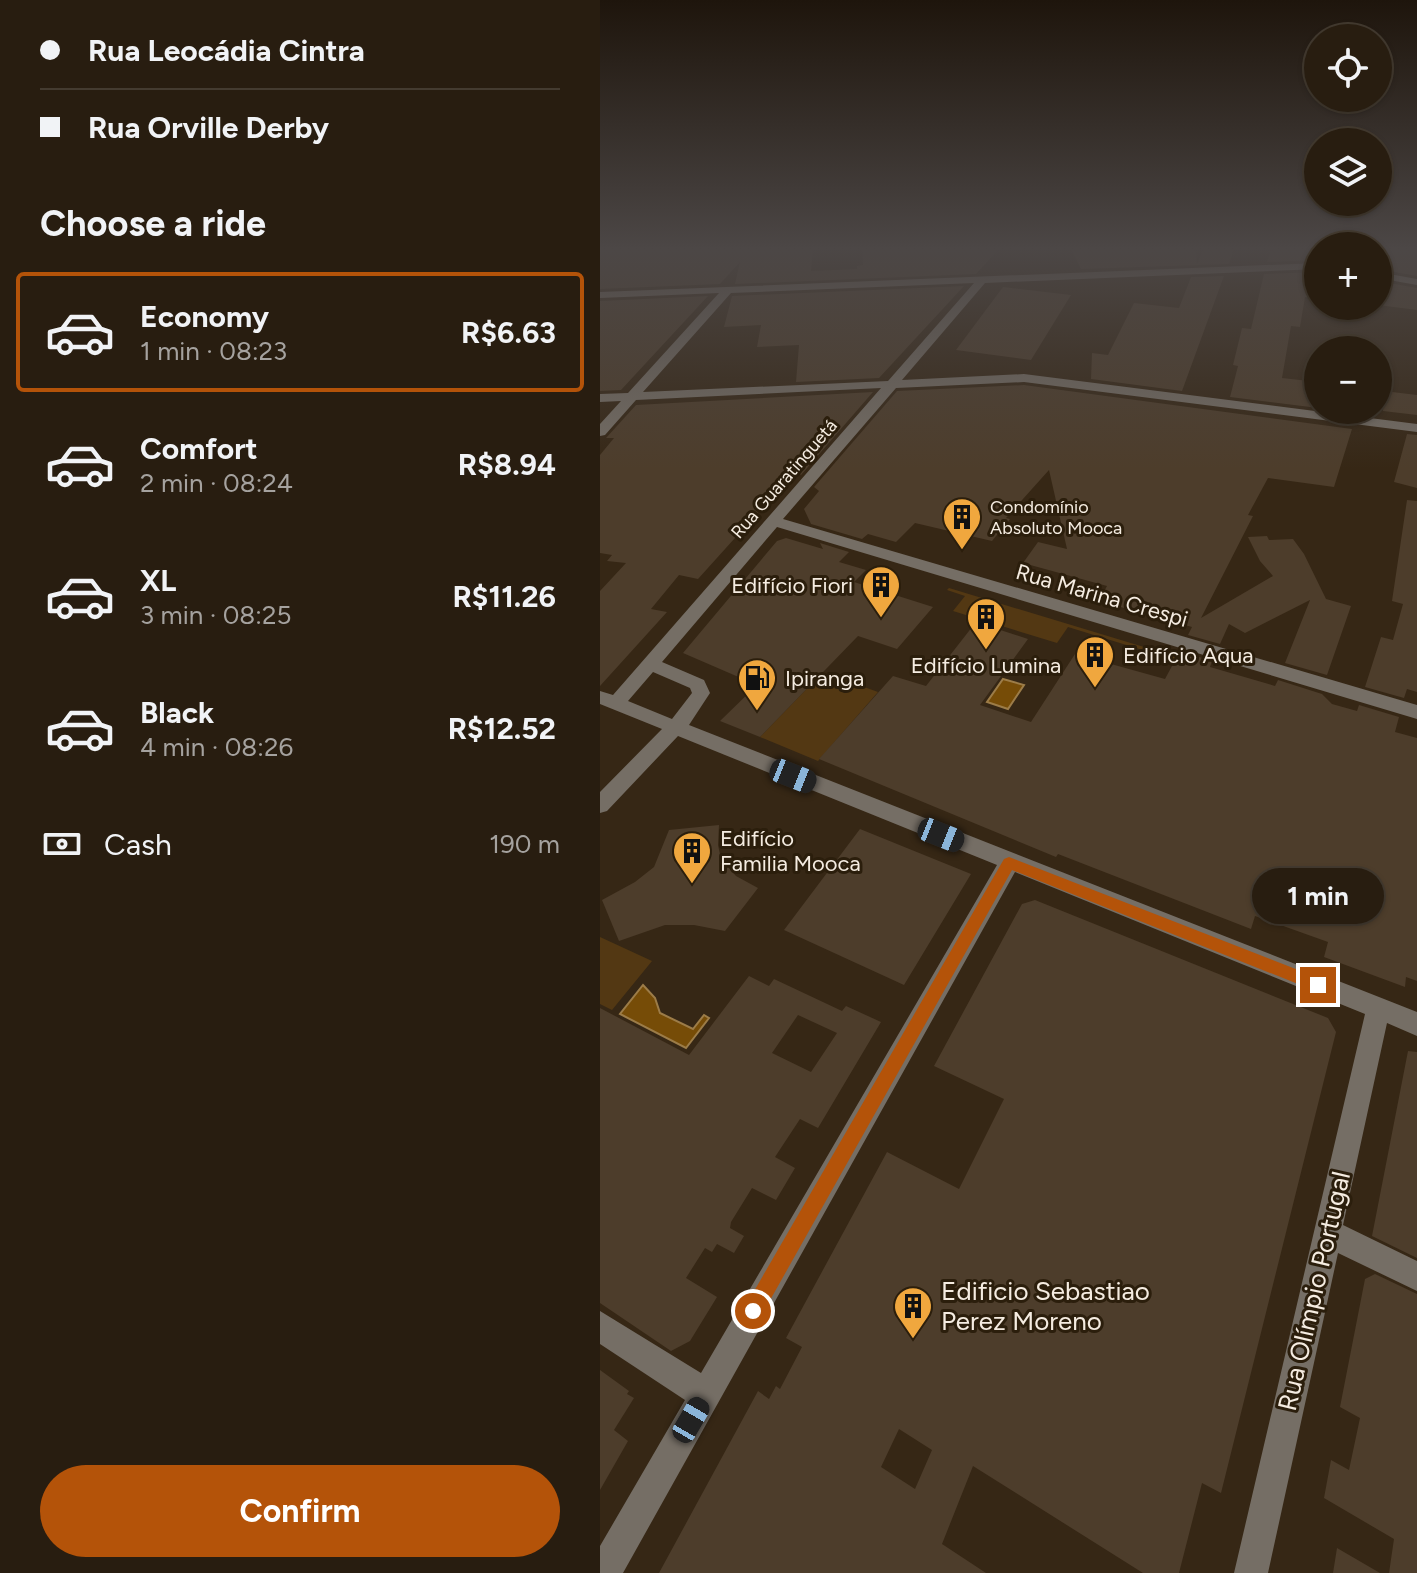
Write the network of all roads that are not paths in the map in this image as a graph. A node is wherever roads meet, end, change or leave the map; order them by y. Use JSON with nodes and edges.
{"nodes":[{"id":1,"x":699,"y":322,"type":"edge"},
{"id":2,"x":945,"y":322,"type":"edge"},
{"id":3,"x":893,"y":383,"type":"junction"},
{"id":4,"x":632,"y":396,"type":"junction"},
{"id":5,"x":600,"y":398,"type":"edge"},
{"id":6,"x":1417,"y":428,"type":"edge"},
{"id":7,"x":600,"y":432,"type":"edge"},
{"id":8,"x":774,"y":521,"type":"junction"},
{"id":9,"x":651,"y":664,"type":"junction"},
{"id":10,"x":608,"y":700,"type":"edge"},
{"id":11,"x":1417,"y":712,"type":"edge"},
{"id":12,"x":674,"y":728,"type":"junction"},
{"id":13,"x":600,"y":805,"type":"edge"},
{"id":14,"x":1009,"y":863,"type":"junction"},
{"id":15,"x":1378,"y":1009,"type":"junction"},
{"id":16,"x":1417,"y":1024,"type":"edge"},
{"id":17,"x":1326,"y":1232,"type":"junction"},
{"id":18,"x":1417,"y":1276,"type":"edge"},
{"id":19,"x":600,"y":1326,"type":"edge"},
{"id":20,"x":706,"y":1395,"type":"junction"},
{"id":21,"x":604,"y":1573,"type":"edge"},
{"id":22,"x":1251,"y":1573,"type":"edge"}],
"edges":[{"from":1,"to":4,"type":"street"},
{"from":2,"to":3,"type":"street","name":"Rua Guaratinguetá"},
{"from":3,"to":4,"type":"street"},
{"from":3,"to":6,"type":"street"},
{"from":3,"to":8,"type":"street","name":"Rua Guaratinguetá"},
{"from":4,"to":5,"type":"street"},
{"from":4,"to":7,"type":"street"},
{"from":8,"to":9,"type":"street","name":"Rua Guaratinguetá"},
{"from":8,"to":11,"type":"street","name":"Rua Marina Crespi"},
{"from":9,"to":10,"type":"street","name":"Rua Guaratinguetá"},
{"from":9,"to":12,"type":"street"},
{"from":10,"to":12,"type":"street"},
{"from":12,"to":13,"type":"street"},
{"from":12,"to":14,"type":"street"},
{"from":14,"to":15,"type":"street"},
{"from":14,"to":20,"type":"street"},
{"from":15,"to":16,"type":"street"},
{"from":15,"to":17,"type":"street","name":"Rua Olímpio Portugal"},
{"from":17,"to":18,"type":"street"},
{"from":17,"to":22,"type":"street","name":"Rua Olímpio Portugal"},
{"from":19,"to":20,"type":"street"},
{"from":20,"to":21,"type":"street"}]}
